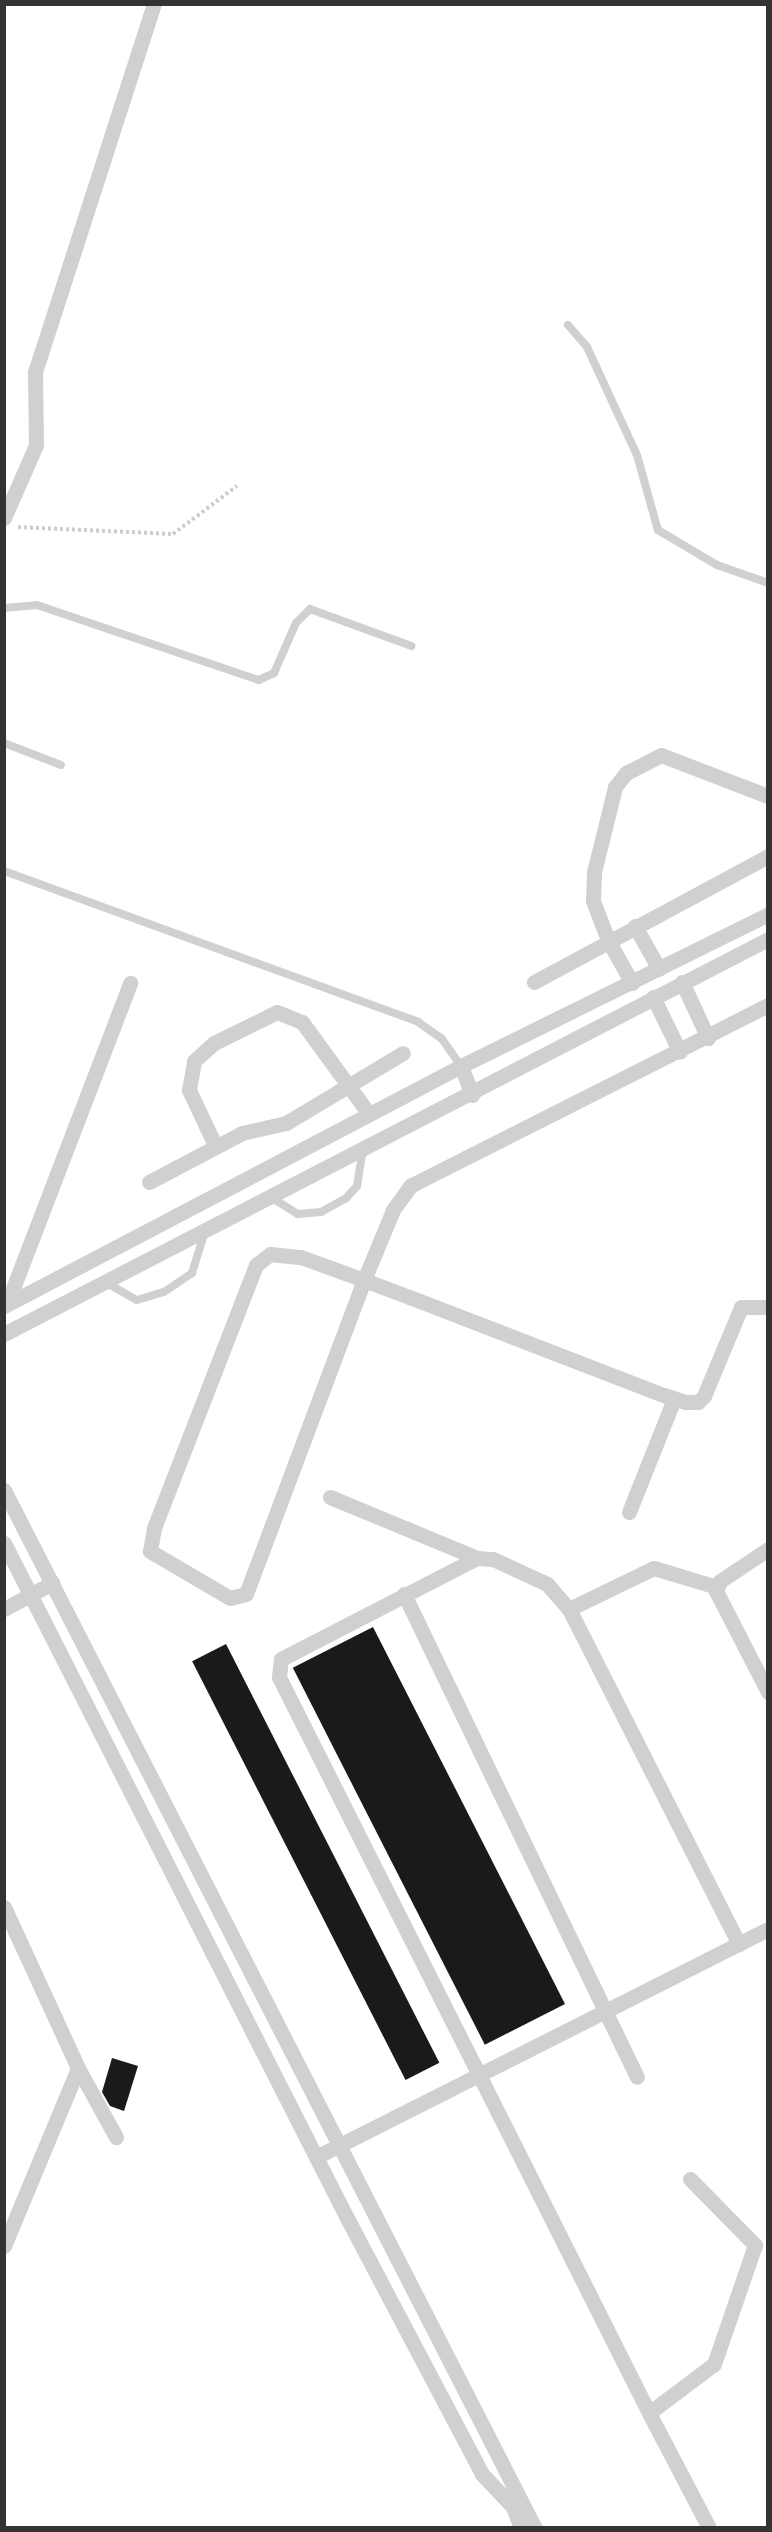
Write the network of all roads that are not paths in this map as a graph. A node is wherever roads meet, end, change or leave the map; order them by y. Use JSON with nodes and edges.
{"nodes":[{"id":1,"x":154,"y":4,"type":"edge"},
{"id":2,"x":568,"y":325,"type":"dead end"},
{"id":3,"x":4,"y":518,"type":"edge"},
{"id":4,"x":768,"y":583,"type":"edge"},
{"id":5,"x":4,"y":608,"type":"edge"},
{"id":6,"x":411,"y":646,"type":"dead end"},
{"id":7,"x":4,"y":743,"type":"edge"},
{"id":8,"x":61,"y":765,"type":"dead end"},
{"id":9,"x":768,"y":796,"type":"edge"},
{"id":10,"x":768,"y":856,"type":"edge"},
{"id":11,"x":4,"y":872,"type":"edge"},
{"id":12,"x":768,"y":914,"type":"edge"},
{"id":13,"x":635,"y":926,"type":"junction"},
{"id":14,"x":768,"y":939,"type":"edge"},
{"id":15,"x":608,"y":940,"type":"junction"},
{"id":16,"x":659,"y":969,"type":"junction"},
{"id":17,"x":534,"y":982,"type":"dead end"},
{"id":18,"x":682,"y":982,"type":"junction"},
{"id":19,"x":130,"y":983,"type":"dead end"},
{"id":20,"x":632,"y":983,"type":"junction"},
{"id":21,"x":653,"y":998,"type":"junction"},
{"id":22,"x":768,"y":1005,"type":"edge"},
{"id":23,"x":708,"y":1038,"type":"junction"},
{"id":24,"x":680,"y":1052,"type":"junction"},
{"id":25,"x":403,"y":1053,"type":"dead end"},
{"id":26,"x":460,"y":1066,"type":"junction"},
{"id":27,"x":348,"y":1084,"type":"junction"},
{"id":28,"x":472,"y":1095,"type":"junction"},
{"id":29,"x":369,"y":1114,"type":"junction"},
{"id":30,"x":215,"y":1145,"type":"junction"},
{"id":31,"x":363,"y":1148,"type":"junction"},
{"id":32,"x":148,"y":1182,"type":"dead end"},
{"id":33,"x":270,"y":1196,"type":"junction"},
{"id":34,"x":205,"y":1231,"type":"junction"},
{"id":35,"x":364,"y":1280,"type":"junction"},
{"id":36,"x":107,"y":1283,"type":"junction"},
{"id":37,"x":6,"y":1305,"type":"edge"},
{"id":38,"x":768,"y":1307,"type":"edge"},
{"id":39,"x":4,"y":1334,"type":"edge"},
{"id":40,"x":674,"y":1399,"type":"junction"},
{"id":41,"x":4,"y":1490,"type":"edge"},
{"id":42,"x":330,"y":1497,"type":"dead end"},
{"id":43,"x":629,"y":1512,"type":"dead end"},
{"id":44,"x":4,"y":1543,"type":"edge"},
{"id":45,"x":768,"y":1549,"type":"edge"},
{"id":46,"x":477,"y":1558,"type":"junction"},
{"id":47,"x":52,"y":1583,"type":"junction"},
{"id":48,"x":717,"y":1587,"type":"junction"},
{"id":49,"x":404,"y":1594,"type":"junction"},
{"id":50,"x":31,"y":1595,"type":"junction"},
{"id":51,"x":4,"y":1609,"type":"edge"},
{"id":52,"x":569,"y":1610,"type":"junction"},
{"id":53,"x":768,"y":1692,"type":"edge"},
{"id":54,"x":6,"y":1915,"type":"edge"},
{"id":55,"x":768,"y":1929,"type":"edge"},
{"id":56,"x":739,"y":1944,"type":"junction"},
{"id":57,"x":608,"y":2013,"type":"junction"},
{"id":58,"x":78,"y":2068,"type":"junction"},
{"id":59,"x":482,"y":2074,"type":"junction"},
{"id":60,"x":637,"y":2077,"type":"dead end"},
{"id":61,"x":116,"y":2137,"type":"dead end"},
{"id":62,"x":339,"y":2146,"type":"junction"},
{"id":63,"x":316,"y":2157,"type":"junction"},
{"id":64,"x":690,"y":2179,"type":"dead end"},
{"id":65,"x":4,"y":2246,"type":"edge"},
{"id":66,"x":395,"y":2251,"type":"junction"},
{"id":67,"x":375,"y":2266,"type":"junction"},
{"id":68,"x":649,"y":2413,"type":"junction"},
{"id":69,"x":517,"y":2504,"type":"junction"},
{"id":70,"x":521,"y":2528,"type":"edge"},
{"id":71,"x":535,"y":2528,"type":"edge"},
{"id":72,"x":709,"y":2528,"type":"edge"}],
"edges":[{"from":1,"to":3,"type":"street"},
{"from":2,"to":4,"type":"lane"},
{"from":5,"to":6,"type":"lane"},
{"from":7,"to":8,"type":"lane"},
{"from":9,"to":15,"type":"street"},
{"from":10,"to":13,"type":"street"},
{"from":11,"to":26,"type":"lane"},
{"from":12,"to":16,"type":"street"},
{"from":13,"to":15,"type":"street"},
{"from":13,"to":16,"type":"street"},
{"from":14,"to":18,"type":"street"},
{"from":15,"to":17,"type":"street"},
{"from":15,"to":20,"type":"street"},
{"from":16,"to":20,"type":"street"},
{"from":18,"to":21,"type":"street"},
{"from":18,"to":23,"type":"street"},
{"from":19,"to":37,"type":"street"},
{"from":20,"to":26,"type":"street"},
{"from":21,"to":24,"type":"street"},
{"from":21,"to":28,"type":"street"},
{"from":22,"to":23,"type":"street"},
{"from":23,"to":24,"type":"street"},
{"from":24,"to":35,"type":"street"},
{"from":25,"to":27,"type":"street"},
{"from":26,"to":28,"type":"street"},
{"from":26,"to":29,"type":"street"},
{"from":27,"to":29,"type":"street"},
{"from":27,"to":30,"type":"street"},
{"from":27,"to":30,"type":"street"},
{"from":28,"to":31,"type":"street"},
{"from":29,"to":37,"type":"street"},
{"from":30,"to":32,"type":"street"},
{"from":31,"to":33,"type":"street"},
{"from":31,"to":33,"type":"lane"},
{"from":33,"to":34,"type":"street"},
{"from":34,"to":36,"type":"street"},
{"from":34,"to":36,"type":"lane"},
{"from":35,"to":35,"type":"street"},
{"from":35,"to":40,"type":"street"},
{"from":36,"to":39,"type":"street"},
{"from":38,"to":40,"type":"street"},
{"from":40,"to":43,"type":"street"},
{"from":41,"to":47,"type":"street"},
{"from":42,"to":46,"type":"street"},
{"from":44,"to":50,"type":"street"},
{"from":45,"to":48,"type":"street"},
{"from":46,"to":49,"type":"street"},
{"from":46,"to":52,"type":"street"},
{"from":47,"to":50,"type":"street"},
{"from":47,"to":62,"type":"street"},
{"from":48,"to":52,"type":"street"},
{"from":48,"to":53,"type":"street"},
{"from":49,"to":57,"type":"street"},
{"from":49,"to":59,"type":"street"},
{"from":50,"to":51,"type":"street"},
{"from":50,"to":63,"type":"street"},
{"from":52,"to":56,"type":"street"},
{"from":54,"to":58,"type":"street"},
{"from":55,"to":56,"type":"street"},
{"from":56,"to":57,"type":"street"},
{"from":57,"to":59,"type":"street"},
{"from":57,"to":60,"type":"street"},
{"from":58,"to":61,"type":"street"},
{"from":58,"to":65,"type":"street"},
{"from":59,"to":62,"type":"street"},
{"from":59,"to":68,"type":"street"},
{"from":62,"to":63,"type":"street"},
{"from":62,"to":66,"type":"street"},
{"from":63,"to":67,"type":"street"},
{"from":64,"to":68,"type":"street"},
{"from":66,"to":67,"type":"street"},
{"from":66,"to":69,"type":"street"},
{"from":67,"to":69,"type":"street"},
{"from":68,"to":72,"type":"street"},
{"from":69,"to":70,"type":"street"},
{"from":69,"to":71,"type":"street"}]}
